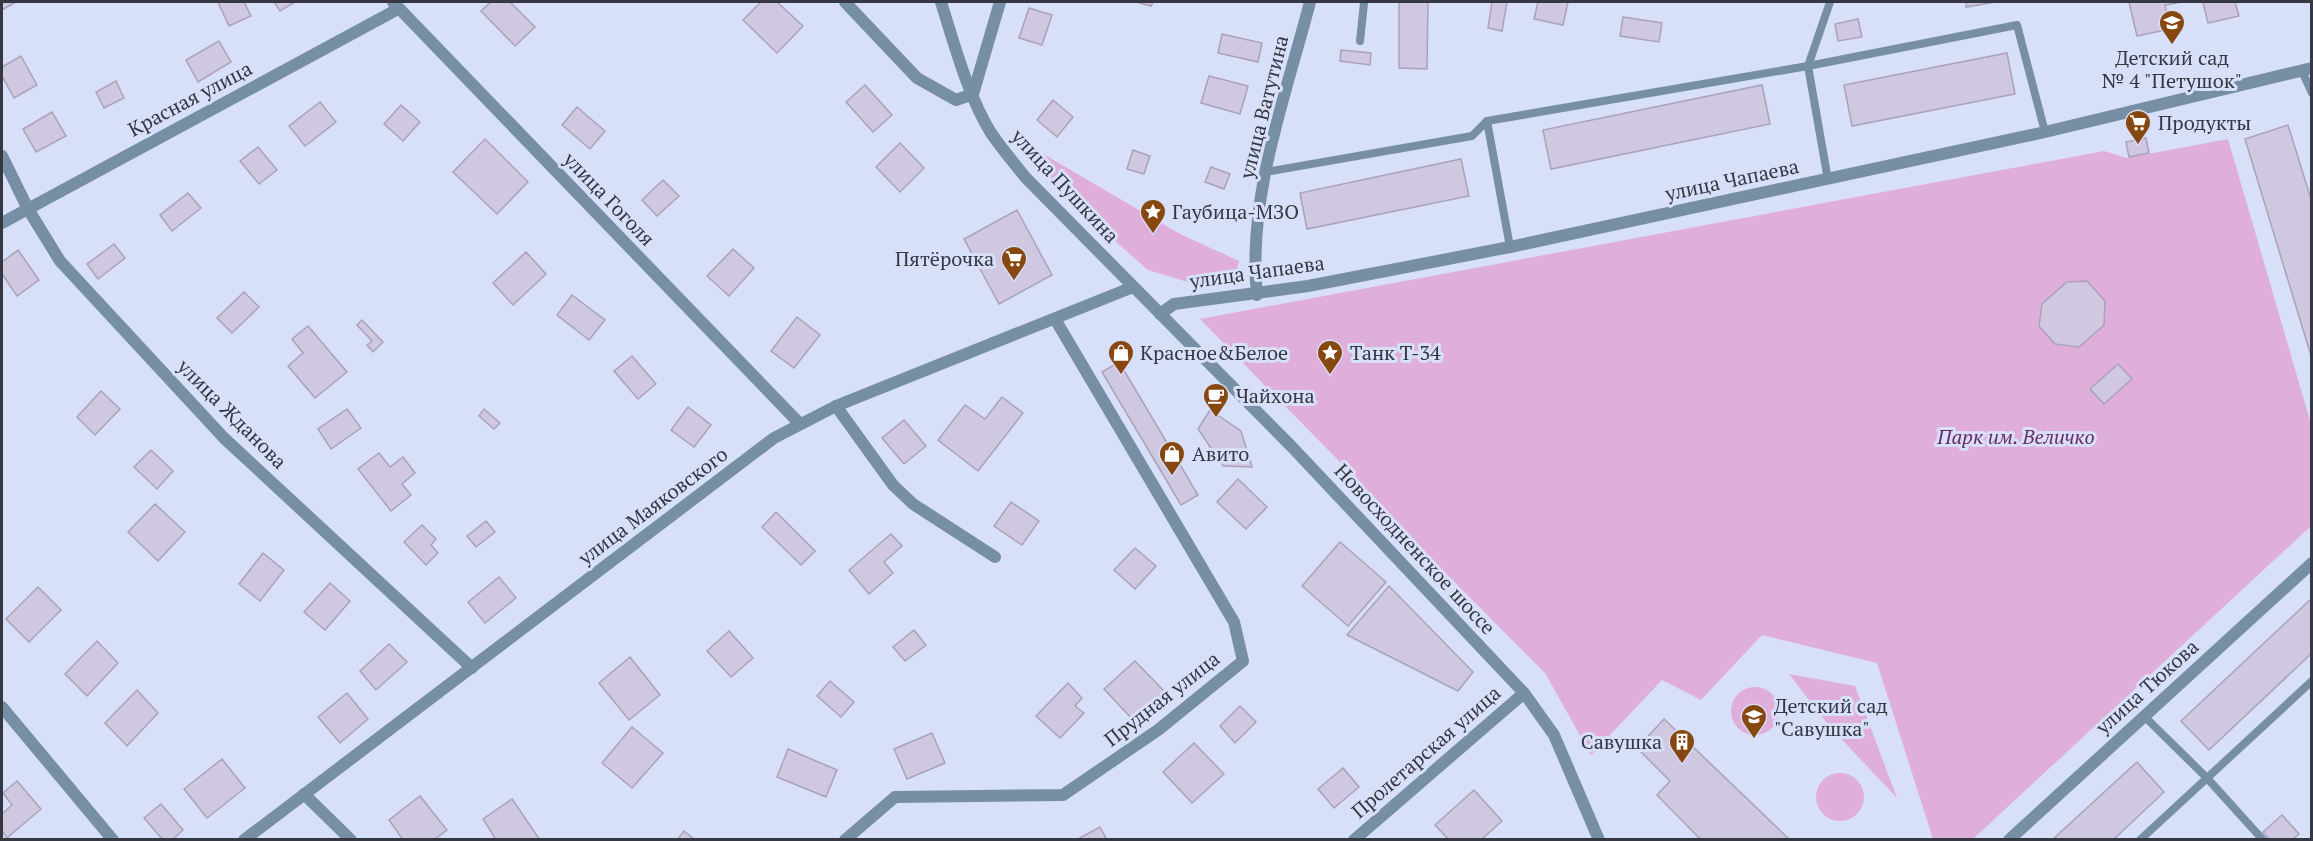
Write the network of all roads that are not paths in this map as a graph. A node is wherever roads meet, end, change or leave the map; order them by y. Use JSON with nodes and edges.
{"nodes":[{"id":1,"x":845,"y":2,"type":"edge"},
{"id":2,"x":941,"y":2,"type":"edge"},
{"id":3,"x":1000,"y":2,"type":"edge"},
{"id":4,"x":1310,"y":2,"type":"edge"},
{"id":5,"x":1362,"y":2,"type":"edge"},
{"id":6,"x":1830,"y":2,"type":"edge"},
{"id":7,"x":395,"y":5,"type":"edge"},
{"id":8,"x":1360,"y":41,"type":"dead end"},
{"id":9,"x":1808,"y":66,"type":"junction"},
{"id":10,"x":2307,"y":69,"type":"edge"},
{"id":11,"x":2312,"y":93,"type":"edge"},
{"id":12,"x":973,"y":94,"type":"junction"},
{"id":13,"x":1487,"y":121,"type":"junction"},
{"id":14,"x":2045,"y":132,"type":"junction"},
{"id":15,"x":2,"y":156,"type":"edge"},
{"id":16,"x":1266,"y":172,"type":"junction"},
{"id":17,"x":1828,"y":180,"type":"junction"},
{"id":18,"x":28,"y":209,"type":"junction"},
{"id":19,"x":2,"y":223,"type":"edge"},
{"id":20,"x":1510,"y":247,"type":"junction"},
{"id":21,"x":1133,"y":286,"type":"junction"},
{"id":22,"x":1257,"y":295,"type":"junction"},
{"id":23,"x":1160,"y":314,"type":"junction"},
{"id":24,"x":1055,"y":319,"type":"junction"},
{"id":25,"x":836,"y":406,"type":"junction"},
{"id":26,"x":799,"y":423,"type":"junction"},
{"id":27,"x":996,"y":557,"type":"dead end"},
{"id":28,"x":2312,"y":563,"type":"edge"},
{"id":29,"x":472,"y":668,"type":"junction"},
{"id":30,"x":2312,"y":681,"type":"edge"},
{"id":31,"x":1524,"y":693,"type":"junction"},
{"id":32,"x":2,"y":707,"type":"edge"},
{"id":33,"x":2144,"y":716,"type":"junction"},
{"id":34,"x":2207,"y":778,"type":"junction"},
{"id":35,"x":304,"y":794,"type":"junction"},
{"id":36,"x":113,"y":840,"type":"edge"},
{"id":37,"x":244,"y":840,"type":"edge"},
{"id":38,"x":351,"y":840,"type":"edge"},
{"id":39,"x":845,"y":840,"type":"edge"},
{"id":40,"x":1354,"y":840,"type":"edge"},
{"id":41,"x":1599,"y":840,"type":"edge"},
{"id":42,"x":2009,"y":840,"type":"edge"},
{"id":43,"x":2140,"y":840,"type":"edge"},
{"id":44,"x":2263,"y":840,"type":"edge"}],
"edges":[{"from":1,"to":12,"type":"street"},
{"from":2,"to":12,"type":"street","name":"улица Пушкина"},
{"from":3,"to":12,"type":"street"},
{"from":4,"to":16,"type":"street","name":"улица Ватутина"},
{"from":5,"to":8,"type":"lane"},
{"from":6,"to":9,"type":"lane"},
{"from":7,"to":18,"type":"street","name":"Красная улица"},
{"from":7,"to":26,"type":"street","name":"улица Гоголя"},
{"from":9,"to":13,"type":"lane"},
{"from":9,"to":14,"type":"lane"},
{"from":9,"to":17,"type":"lane"},
{"from":10,"to":11,"type":"lane"},
{"from":10,"to":14,"type":"street","name":"улица Чапаева"},
{"from":12,"to":21,"type":"street","name":"улица Пушкина"},
{"from":13,"to":16,"type":"lane"},
{"from":13,"to":20,"type":"lane"},
{"from":14,"to":17,"type":"street","name":"улица Чапаева"},
{"from":15,"to":18,"type":"street","name":"улица Жданова"},
{"from":16,"to":22,"type":"street","name":"улица Ватутина"},
{"from":17,"to":20,"type":"street","name":"улица Чапаева"},
{"from":18,"to":19,"type":"street","name":"Красная улица"},
{"from":18,"to":29,"type":"street","name":"улица Жданова"},
{"from":20,"to":22,"type":"street","name":"улица Чапаева"},
{"from":21,"to":23,"type":"street","name":"улица Пушкина"},
{"from":21,"to":24,"type":"street","name":"улица Маяковского"},
{"from":22,"to":23,"type":"street","name":"улица Чапаева"},
{"from":23,"to":31,"type":"street","name":"Новосходненское шоссе"},
{"from":24,"to":25,"type":"street","name":"улица Маяковского"},
{"from":24,"to":39,"type":"street","name":"Прудная улица"},
{"from":25,"to":26,"type":"street","name":"улица Маяковского"},
{"from":25,"to":27,"type":"street"},
{"from":26,"to":29,"type":"street","name":"улица Маяковского"},
{"from":28,"to":33,"type":"street","name":"улица Тюкова"},
{"from":29,"to":35,"type":"street","name":"улица Маяковского"},
{"from":30,"to":34,"type":"lane"},
{"from":31,"to":40,"type":"street","name":"Пролетарская улица"},
{"from":31,"to":41,"type":"street","name":"Новосходненское шоссе"},
{"from":32,"to":36,"type":"street"},
{"from":33,"to":34,"type":"lane"},
{"from":33,"to":42,"type":"street","name":"улица Тюкова"},
{"from":34,"to":43,"type":"lane"},
{"from":34,"to":44,"type":"lane"},
{"from":35,"to":37,"type":"street","name":"улица Маяковского"},
{"from":35,"to":38,"type":"street"}]}
